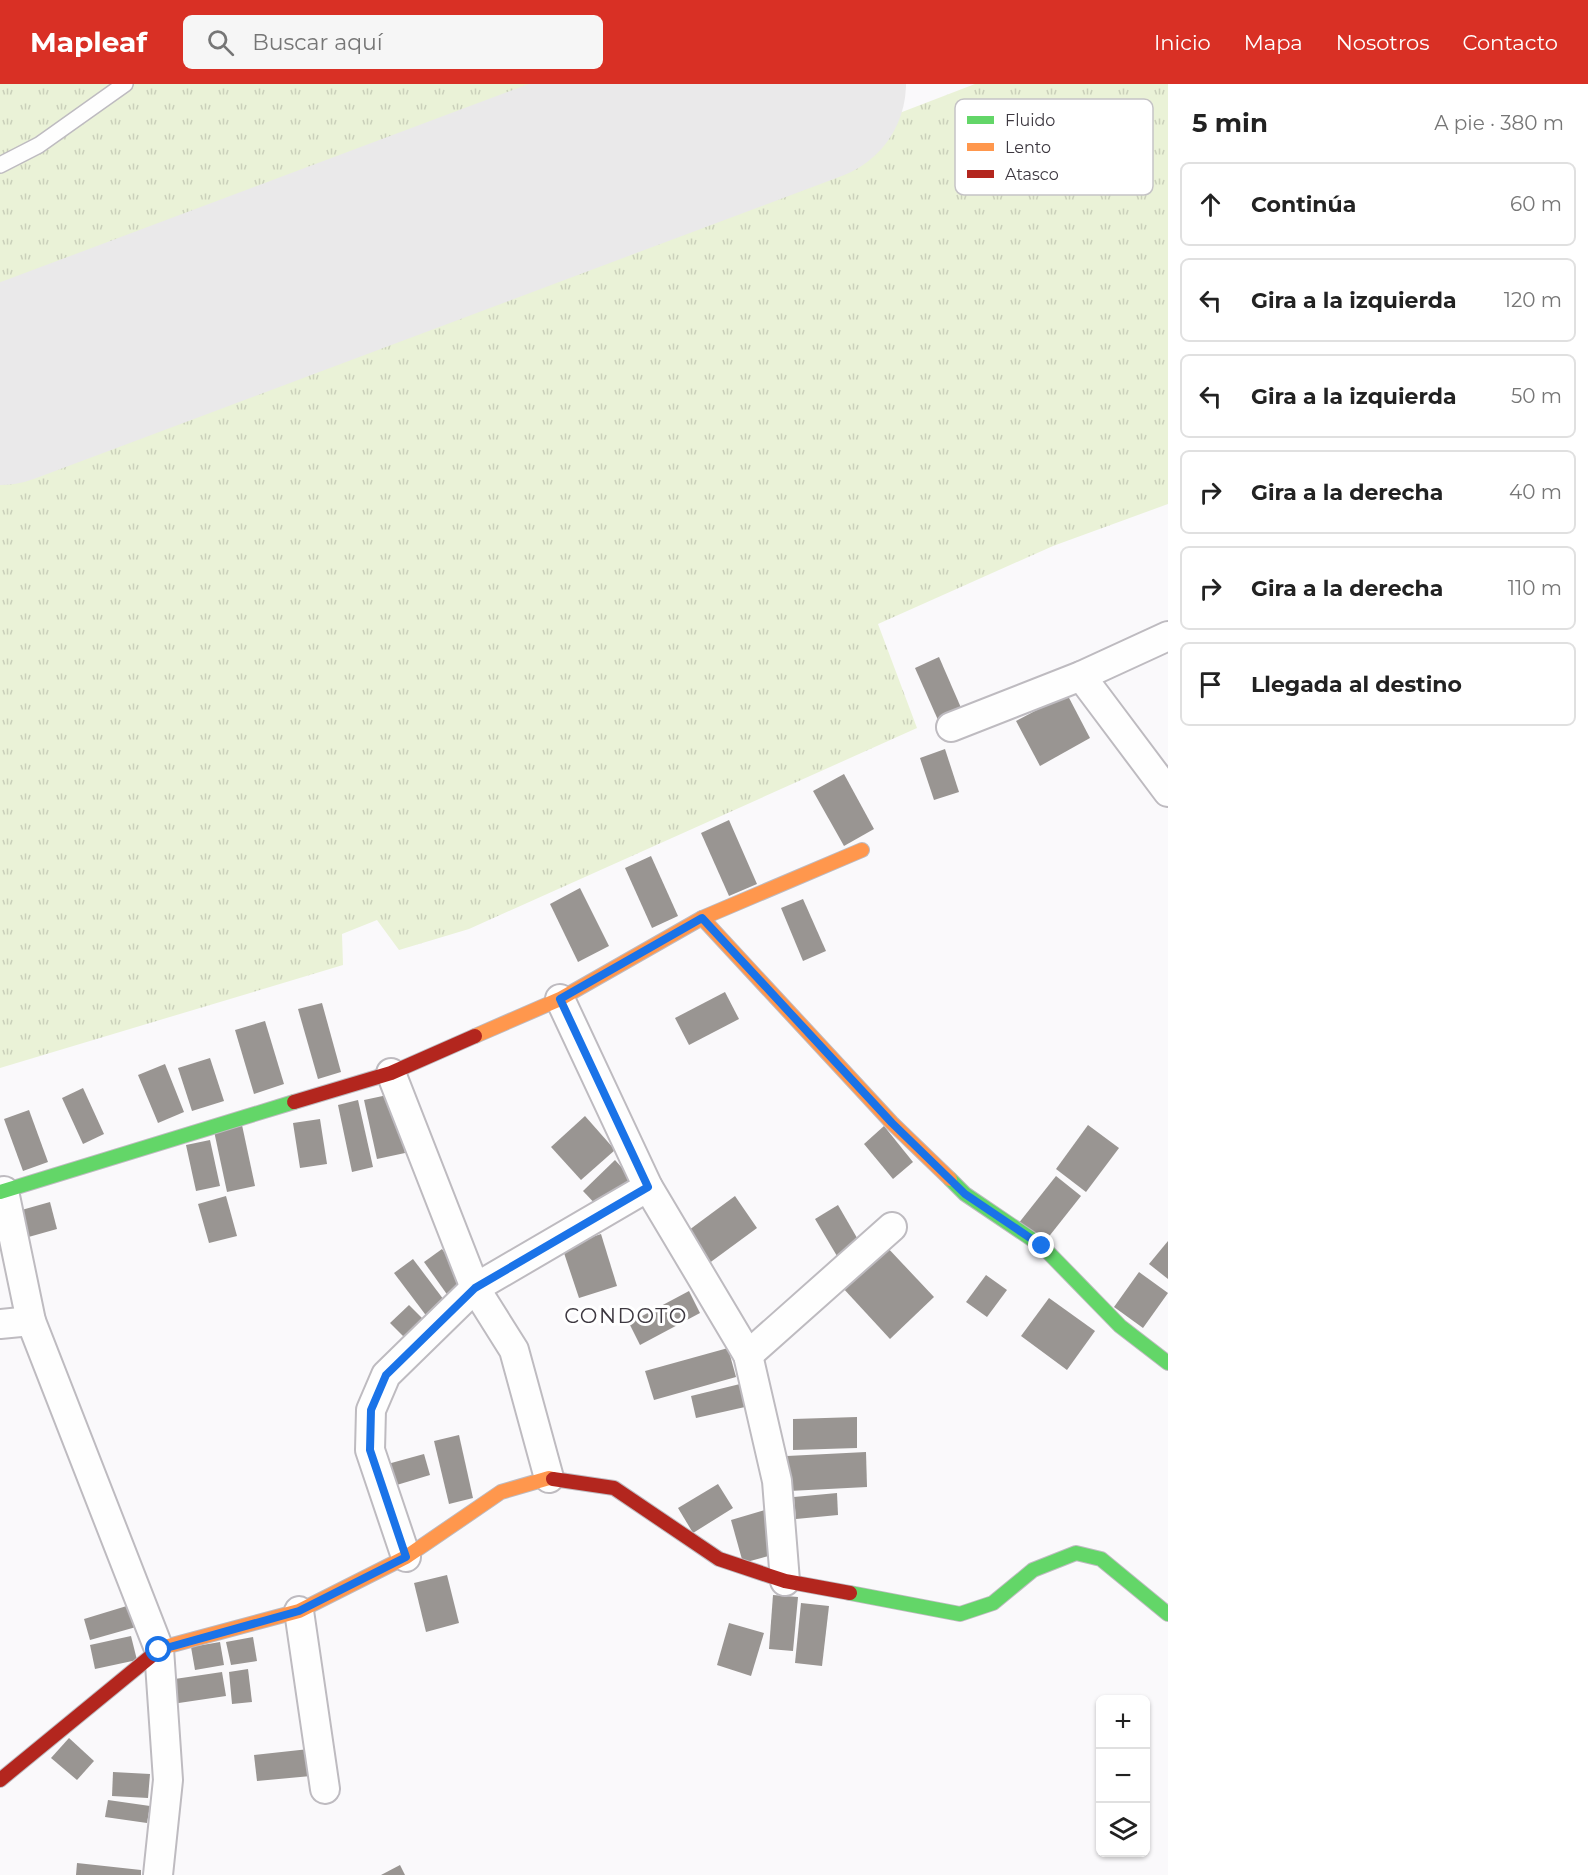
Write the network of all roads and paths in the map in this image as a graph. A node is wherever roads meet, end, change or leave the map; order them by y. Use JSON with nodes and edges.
{"nodes":[{"id":1,"x":125,"y":84,"type":"edge"},
{"id":2,"x":0,"y":165,"type":"edge"},
{"id":3,"x":1168,"y":636,"type":"edge"},
{"id":4,"x":1081,"y":676,"type":"junction"},
{"id":5,"x":951,"y":727,"type":"dead end"},
{"id":6,"x":1168,"y":792,"type":"edge"},
{"id":7,"x":862,"y":850,"type":"dead end"},
{"id":8,"x":702,"y":918,"type":"junction"},
{"id":9,"x":560,"y":999,"type":"junction"},
{"id":10,"x":391,"y":1073,"type":"junction"},
{"id":11,"x":648,"y":1187,"type":"junction"},
{"id":12,"x":2,"y":1191,"type":"edge"},
{"id":13,"x":892,"y":1227,"type":"dead end"},
{"id":14,"x":475,"y":1288,"type":"junction"},
{"id":15,"x":32,"y":1321,"type":"junction"},
{"id":16,"x":0,"y":1324,"type":"edge"},
{"id":17,"x":748,"y":1355,"type":"junction"},
{"id":18,"x":1168,"y":1363,"type":"edge"},
{"id":19,"x":549,"y":1478,"type":"junction"},
{"id":20,"x":406,"y":1557,"type":"junction"},
{"id":21,"x":785,"y":1581,"type":"junction"},
{"id":22,"x":299,"y":1611,"type":"junction"},
{"id":23,"x":1168,"y":1614,"type":"edge"},
{"id":24,"x":159,"y":1650,"type":"junction"},
{"id":25,"x":0,"y":1780,"type":"edge"},
{"id":26,"x":325,"y":1789,"type":"dead end"},
{"id":27,"x":158,"y":1875,"type":"edge"}],
"edges":[{"from":1,"to":2,"type":"lane"},
{"from":3,"to":4,"type":"street"},
{"from":4,"to":5,"type":"street"},
{"from":4,"to":6,"type":"street"},
{"from":7,"to":8,"type":"street"},
{"from":8,"to":9,"type":"street"},
{"from":8,"to":18,"type":"street"},
{"from":9,"to":10,"type":"street"},
{"from":9,"to":11,"type":"street"},
{"from":10,"to":12,"type":"street"},
{"from":10,"to":14,"type":"street"},
{"from":11,"to":14,"type":"street"},
{"from":11,"to":17,"type":"street"},
{"from":12,"to":15,"type":"street"},
{"from":13,"to":17,"type":"street"},
{"from":14,"to":19,"type":"street"},
{"from":14,"to":20,"type":"street"},
{"from":15,"to":16,"type":"street"},
{"from":15,"to":24,"type":"street"},
{"from":17,"to":21,"type":"street"},
{"from":19,"to":20,"type":"street"},
{"from":19,"to":21,"type":"street"},
{"from":20,"to":22,"type":"street"},
{"from":21,"to":23,"type":"street"},
{"from":22,"to":24,"type":"street"},
{"from":22,"to":26,"type":"street"},
{"from":24,"to":25,"type":"street"},
{"from":24,"to":27,"type":"street"}]}
